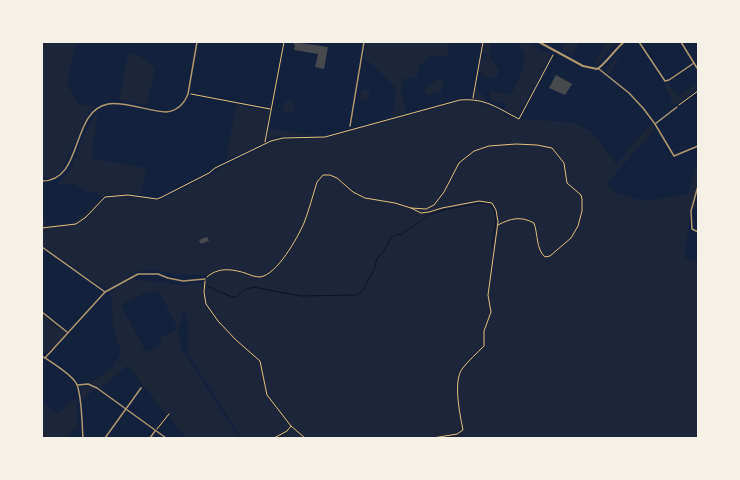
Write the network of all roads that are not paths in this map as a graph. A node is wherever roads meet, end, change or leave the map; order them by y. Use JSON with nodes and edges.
{"nodes":[{"id":1,"x":198,"y":42,"type":"edge"},
{"id":2,"x":364,"y":42,"type":"edge"},
{"id":3,"x":538,"y":42,"type":"edge"},
{"id":4,"x":624,"y":42,"type":"edge"},
{"id":5,"x":639,"y":42,"type":"edge"},
{"id":6,"x":681,"y":42,"type":"edge"},
{"id":7,"x":694,"y":63,"type":"junction"},
{"id":8,"x":697,"y":68,"type":"edge"},
{"id":9,"x":599,"y":69,"type":"junction"},
{"id":10,"x":676,"y":107,"type":"road end"},
{"id":11,"x":655,"y":124,"type":"junction"},
{"id":12,"x":350,"y":126,"type":"dead end"},
{"id":13,"x":698,"y":146,"type":"edge"},
{"id":14,"x":42,"y":181,"type":"edge"},
{"id":15,"x":698,"y":186,"type":"edge"},
{"id":16,"x":698,"y":232,"type":"edge"},
{"id":17,"x":42,"y":247,"type":"edge"},
{"id":18,"x":205,"y":279,"type":"road end"},
{"id":19,"x":105,"y":292,"type":"junction"},
{"id":20,"x":43,"y":313,"type":"edge"},
{"id":21,"x":68,"y":332,"type":"junction"},
{"id":22,"x":42,"y":356,"type":"edge"},
{"id":23,"x":45,"y":358,"type":"junction"},
{"id":24,"x":78,"y":385,"type":"junction"},
{"id":25,"x":141,"y":388,"type":"dead end"},
{"id":26,"x":126,"y":409,"type":"junction"},
{"id":27,"x":156,"y":431,"type":"junction"},
{"id":28,"x":83,"y":438,"type":"edge"},
{"id":29,"x":105,"y":438,"type":"edge"},
{"id":30,"x":150,"y":438,"type":"edge"},
{"id":31,"x":166,"y":438,"type":"edge"}],
"edges":[{"from":1,"to":14,"type":"street"},
{"from":2,"to":12,"type":"street"},
{"from":3,"to":9,"type":"street"},
{"from":4,"to":9,"type":"street"},
{"from":5,"to":7,"type":"street"},
{"from":6,"to":7,"type":"street"},
{"from":7,"to":8,"type":"street"},
{"from":9,"to":11,"type":"street"},
{"from":10,"to":11,"type":"street"},
{"from":11,"to":13,"type":"street"},
{"from":15,"to":16,"type":"street"},
{"from":17,"to":19,"type":"street"},
{"from":18,"to":19,"type":"street"},
{"from":19,"to":21,"type":"street"},
{"from":20,"to":21,"type":"street"},
{"from":21,"to":23,"type":"street"},
{"from":22,"to":23,"type":"street"},
{"from":23,"to":24,"type":"street"},
{"from":24,"to":26,"type":"street"},
{"from":24,"to":28,"type":"street"},
{"from":25,"to":26,"type":"street"},
{"from":26,"to":27,"type":"street"},
{"from":26,"to":29,"type":"street"},
{"from":27,"to":30,"type":"street"},
{"from":27,"to":31,"type":"street"}]}
